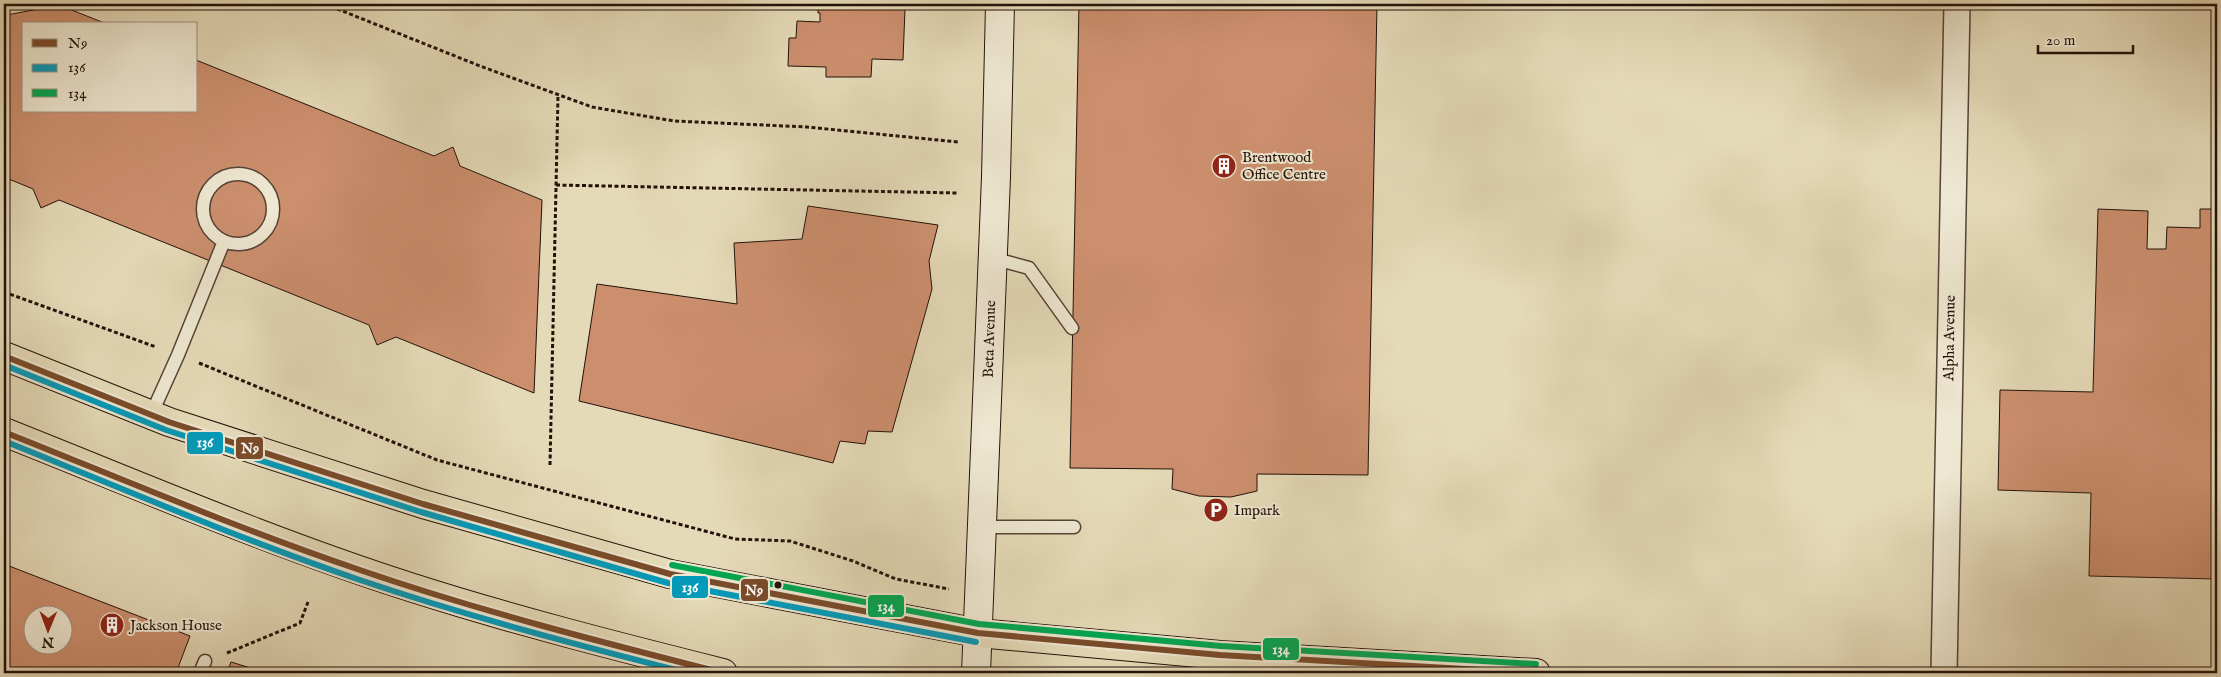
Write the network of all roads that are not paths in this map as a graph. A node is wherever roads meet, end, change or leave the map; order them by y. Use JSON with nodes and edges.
{"nodes":[{"id":1,"x":1000,"y":4,"type":"edge"},
{"id":2,"x":1957,"y":4,"type":"edge"},
{"id":3,"x":224,"y":241,"type":"junction"},
{"id":4,"x":992,"y":258,"type":"junction"},
{"id":5,"x":1072,"y":328,"type":"dead end"},
{"id":6,"x":4,"y":356,"type":"edge"},
{"id":7,"x":151,"y":415,"type":"junction"},
{"id":8,"x":4,"y":432,"type":"edge"},
{"id":9,"x":982,"y":527,"type":"junction"},
{"id":10,"x":1074,"y":527,"type":"dead end"},
{"id":11,"x":978,"y":633,"type":"junction"},
{"id":12,"x":205,"y":661,"type":"dead end"},
{"id":13,"x":200,"y":673,"type":"edge"},
{"id":14,"x":723,"y":673,"type":"edge"},
{"id":15,"x":976,"y":673,"type":"edge"},
{"id":16,"x":1536,"y":673,"type":"edge"},
{"id":17,"x":1944,"y":673,"type":"edge"}],
"edges":[{"from":1,"to":4,"type":"street","name":"Beta Avenue"},
{"from":2,"to":17,"type":"street","name":"Alpha Avenue"},
{"from":3,"to":3,"type":"lane"},
{"from":3,"to":7,"type":"lane"},
{"from":4,"to":5,"type":"lane"},
{"from":4,"to":9,"type":"street","name":"Beta Avenue"},
{"from":6,"to":7,"type":"main road"},
{"from":7,"to":11,"type":"main road"},
{"from":8,"to":14,"type":"main road"},
{"from":9,"to":10,"type":"lane"},
{"from":9,"to":11,"type":"street","name":"Beta Avenue"},
{"from":11,"to":15,"type":"street","name":"Beta Avenue"},
{"from":11,"to":16,"type":"main road"},
{"from":12,"to":13,"type":"lane"}]}
